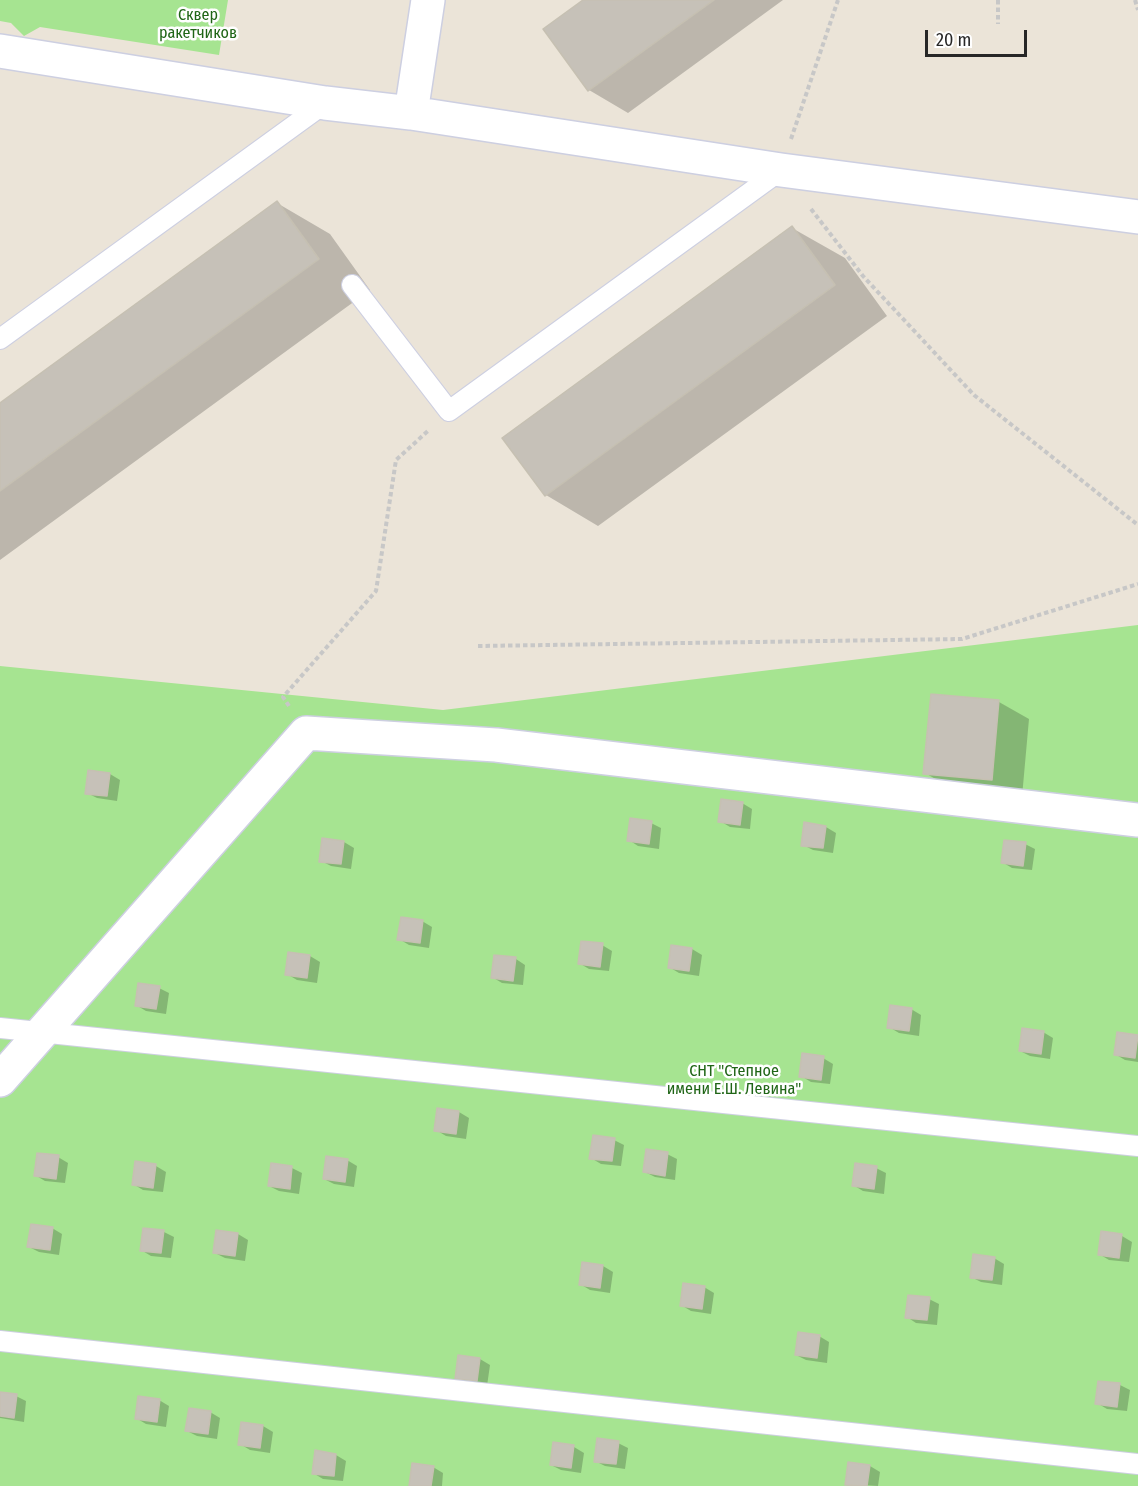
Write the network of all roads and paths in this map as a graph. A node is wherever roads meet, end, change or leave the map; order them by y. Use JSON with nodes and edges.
{"nodes":[{"id":1,"x":838,"y":0,"type":"edge"},
{"id":2,"x":998,"y":0,"type":"edge"},
{"id":3,"x":1135,"y":0,"type":"edge"},
{"id":4,"x":432,"y":4,"type":"edge"},
{"id":5,"x":1138,"y":10,"type":"edge"},
{"id":6,"x":998,"y":24,"type":"dead end"},
{"id":7,"x":0,"y":51,"type":"edge"},
{"id":8,"x":325,"y":103,"type":"junction"},
{"id":9,"x":411,"y":113,"type":"junction"},
{"id":10,"x":780,"y":170,"type":"junction"},
{"id":11,"x":1138,"y":217,"type":"edge"},
{"id":12,"x":352,"y":285,"type":"dead end"},
{"id":13,"x":0,"y":339,"type":"edge"},
{"id":14,"x":449,"y":411,"type":"junction"},
{"id":15,"x":1138,"y":525,"type":"edge"},
{"id":16,"x":1138,"y":584,"type":"edge"},
{"id":17,"x":478,"y":646,"type":"dead end"},
{"id":18,"x":306,"y":733,"type":"junction"},
{"id":19,"x":1138,"y":820,"type":"edge"},
{"id":20,"x":0,"y":1028,"type":"edge"},
{"id":21,"x":42,"y":1033,"type":"junction"},
{"id":22,"x":0,"y":1080,"type":"edge"},
{"id":23,"x":1138,"y":1146,"type":"edge"},
{"id":24,"x":0,"y":1341,"type":"edge"},
{"id":25,"x":1138,"y":1464,"type":"edge"}],
"edges":[{"from":1,"to":10,"type":"path"},
{"from":2,"to":6,"type":"path"},
{"from":3,"to":5,"type":"path"},
{"from":4,"to":9,"type":"street"},
{"from":7,"to":8,"type":"street"},
{"from":8,"to":9,"type":"street"},
{"from":8,"to":13,"type":"lane"},
{"from":9,"to":10,"type":"street"},
{"from":10,"to":11,"type":"street"},
{"from":10,"to":14,"type":"lane"},
{"from":10,"to":15,"type":"path"},
{"from":12,"to":14,"type":"lane"},
{"from":14,"to":18,"type":"path"},
{"from":16,"to":17,"type":"path"},
{"from":18,"to":19,"type":"street"},
{"from":18,"to":21,"type":"street"},
{"from":20,"to":21,"type":"lane"},
{"from":21,"to":22,"type":"street"},
{"from":21,"to":23,"type":"lane"},
{"from":24,"to":25,"type":"lane"}]}
